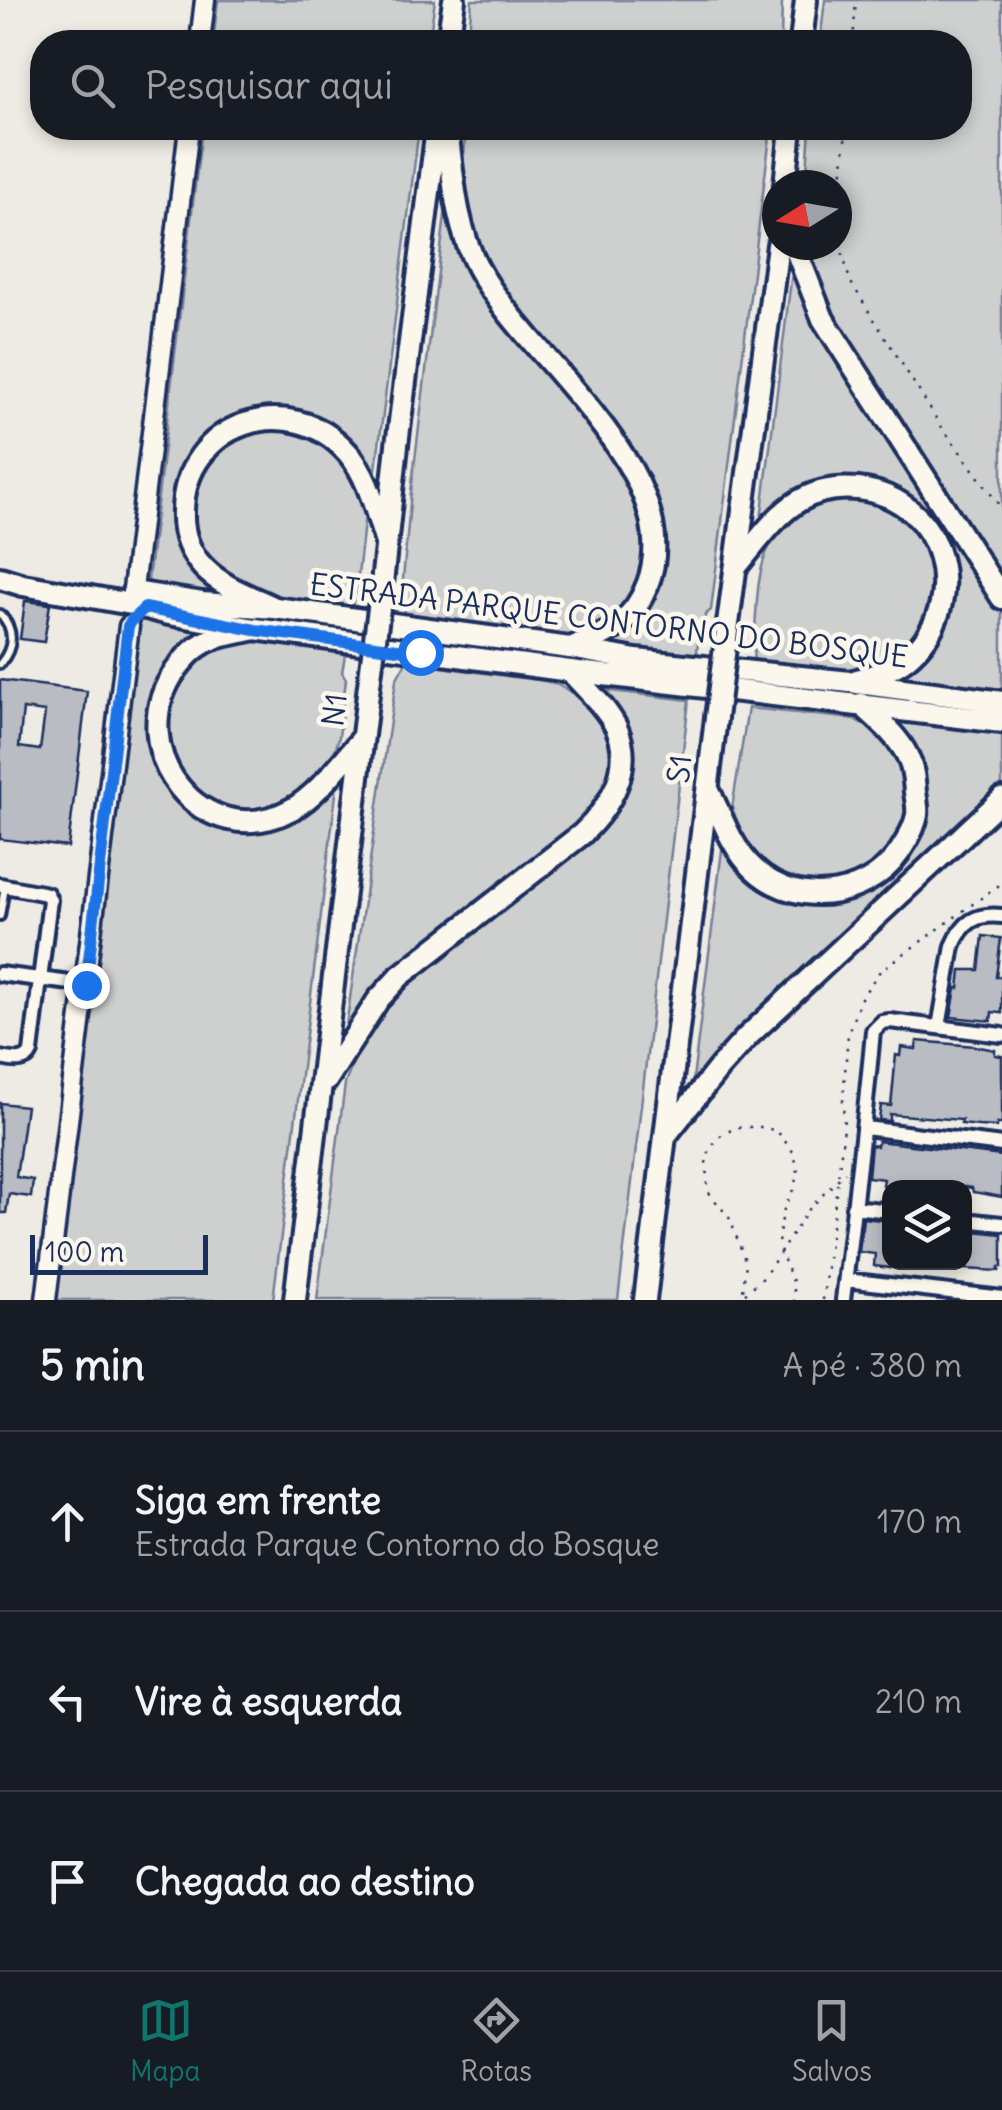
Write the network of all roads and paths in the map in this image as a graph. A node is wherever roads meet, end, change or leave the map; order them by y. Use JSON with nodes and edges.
{"nodes":[{"id":1,"x":205,"y":0,"type":"edge"},
{"id":2,"x":454,"y":0,"type":"edge"},
{"id":3,"x":806,"y":0,"type":"edge"},
{"id":4,"x":856,"y":0,"type":"edge"},
{"id":5,"x":201,"y":30,"type":"edge"},
{"id":6,"x":450,"y":30,"type":"edge"},
{"id":7,"x":802,"y":30,"type":"edge"},
{"id":8,"x":854,"y":30,"type":"edge"},
{"id":9,"x":188,"y":140,"type":"edge"},
{"id":10,"x":436,"y":140,"type":"edge"},
{"id":11,"x":449,"y":140,"type":"edge"},
{"id":12,"x":790,"y":140,"type":"edge"},
{"id":13,"x":845,"y":140,"type":"edge"},
{"id":14,"x":787,"y":170,"type":"edge"},
{"id":15,"x":776,"y":260,"type":"edge"},
{"id":16,"x":800,"y":260,"type":"edge"},
{"id":17,"x":1002,"y":509,"type":"edge"},
{"id":18,"x":386,"y":544,"type":"junction"},
{"id":19,"x":736,"y":567,"type":"junction"},
{"id":20,"x":3,"y":578,"type":"edge"},
{"id":21,"x":135,"y":598,"type":"junction"},
{"id":22,"x":1002,"y":598,"type":"edge"},
{"id":23,"x":275,"y":608,"type":"junction"},
{"id":24,"x":0,"y":614,"type":"edge"},
{"id":25,"x":128,"y":626,"type":"joint"},
{"id":26,"x":255,"y":630,"type":"junction"},
{"id":27,"x":570,"y":648,"type":"junction"},
{"id":28,"x":0,"y":664,"type":"edge"},
{"id":29,"x":570,"y":670,"type":"junction"},
{"id":30,"x":850,"y":682,"type":"junction"},
{"id":31,"x":1002,"y":702,"type":"edge"},
{"id":32,"x":861,"y":704,"type":"junction"},
{"id":33,"x":1002,"y":722,"type":"edge"},
{"id":34,"x":362,"y":739,"type":"junction"},
{"id":35,"x":708,"y":789,"type":"junction"},
{"id":36,"x":1002,"y":799,"type":"edge"},
{"id":37,"x":2,"y":886,"type":"edge"},
{"id":38,"x":0,"y":916,"type":"edge"},
{"id":39,"x":1002,"y":916,"type":"edge"},
{"id":40,"x":0,"y":974,"type":"edge"},
{"id":41,"x":40,"y":979,"type":"junction"},
{"id":42,"x":86,"y":985,"type":"junction"},
{"id":43,"x":939,"y":1027,"type":"junction"},
{"id":44,"x":1002,"y":1034,"type":"edge"},
{"id":45,"x":0,"y":1058,"type":"edge"},
{"id":46,"x":321,"y":1089,"type":"junction"},
{"id":47,"x":865,"y":1128,"type":"junction"},
{"id":48,"x":665,"y":1137,"type":"junction"},
{"id":49,"x":1002,"y":1145,"type":"edge"},
{"id":50,"x":860,"y":1158,"type":"junction"},
{"id":51,"x":853,"y":1207,"type":"junction"},
{"id":52,"x":882,"y":1210,"type":"edge"},
{"id":53,"x":972,"y":1221,"type":"edge"},
{"id":54,"x":1002,"y":1224,"type":"edge"},
{"id":55,"x":781,"y":1253,"type":"junction"},
{"id":56,"x":846,"y":1280,"type":"junction"},
{"id":57,"x":1002,"y":1298,"type":"edge"},
{"id":58,"x":740,"y":1299,"type":"edge"},
{"id":59,"x":46,"y":1300,"type":"edge"},
{"id":60,"x":295,"y":1300,"type":"edge"},
{"id":61,"x":646,"y":1300,"type":"edge"},
{"id":62,"x":794,"y":1300,"type":"edge"},
{"id":63,"x":843,"y":1300,"type":"edge"}],
"edges":[{"from":1,"to":5,"type":"main road"},
{"from":2,"to":6,"type":"main road"},
{"from":3,"to":7,"type":"main road"},
{"from":4,"to":8,"type":"path"},
{"from":9,"to":21,"type":"main road"},
{"from":10,"to":18,"type":"main road","name":"N1"},
{"from":11,"to":27,"type":"main road"},
{"from":12,"to":14,"type":"main road"},
{"from":13,"to":17,"type":"path"},
{"from":15,"to":19,"type":"main road","name":"S1"},
{"from":16,"to":22,"type":"main road"},
{"from":18,"to":23,"type":"main road"},
{"from":18,"to":34,"type":"main road","name":"N1","bridge":true},
{"from":19,"to":30,"type":"main road"},
{"from":19,"to":35,"type":"main road","name":"S1","bridge":true},
{"from":20,"to":21,"type":"main road"},
{"from":20,"to":21,"type":"main road"},
{"from":21,"to":23,"type":"main road","name":"ESTRADA PARQUE CONTORNO DO BOSQUE"},
{"from":21,"to":25,"type":"main road"},
{"from":21,"to":26,"type":"main road","name":"ESTRADA PARQUE CONTORNO DO BOSQUE"},
{"from":23,"to":27,"type":"main road","name":"ESTRADA PARQUE CONTORNO DO BOSQUE"},
{"from":24,"to":28,"type":"lane"},
{"from":25,"to":42,"type":"main road"},
{"from":26,"to":29,"type":"main road","name":"ESTRADA PARQUE CONTORNO DO BOSQUE"},
{"from":26,"to":34,"type":"main road"},
{"from":27,"to":30,"type":"main road","name":"ESTRADA PARQUE CONTORNO DO BOSQUE"},
{"from":29,"to":32,"type":"main road","name":"ESTRADA PARQUE CONTORNO DO BOSQUE"},
{"from":29,"to":46,"type":"main road"},
{"from":30,"to":31,"type":"main road","name":"ESTRADA PARQUE CONTORNO DO BOSQUE"},
{"from":32,"to":33,"type":"main road","name":"ESTRADA PARQUE CONTORNO DO BOSQUE"},
{"from":32,"to":35,"type":"main road"},
{"from":34,"to":46,"type":"main road","name":"N1"},
{"from":35,"to":48,"type":"main road","name":"S1"},
{"from":36,"to":48,"type":"main road"},
{"from":37,"to":38,"type":"lane"},
{"from":37,"to":41,"type":"street"},
{"from":39,"to":43,"type":"street"},
{"from":40,"to":41,"type":"street"},
{"from":41,"to":42,"type":"street"},
{"from":41,"to":45,"type":"street"},
{"from":42,"to":59,"type":"main road"},
{"from":43,"to":44,"type":"street"},
{"from":43,"to":47,"type":"street"},
{"from":46,"to":60,"type":"main road","name":"N1"},
{"from":47,"to":49,"type":"street"},
{"from":47,"to":50,"type":"street"},
{"from":48,"to":61,"type":"main road","name":"S1"},
{"from":50,"to":51,"type":"street"},
{"from":50,"to":55,"type":"path"},
{"from":51,"to":52,"type":"street"},
{"from":51,"to":56,"type":"street"},
{"from":53,"to":54,"type":"street"},
{"from":55,"to":58,"type":"path"},
{"from":55,"to":58,"type":"path"},
{"from":55,"to":62,"type":"path"},
{"from":56,"to":57,"type":"street"},
{"from":56,"to":63,"type":"street"}]}
